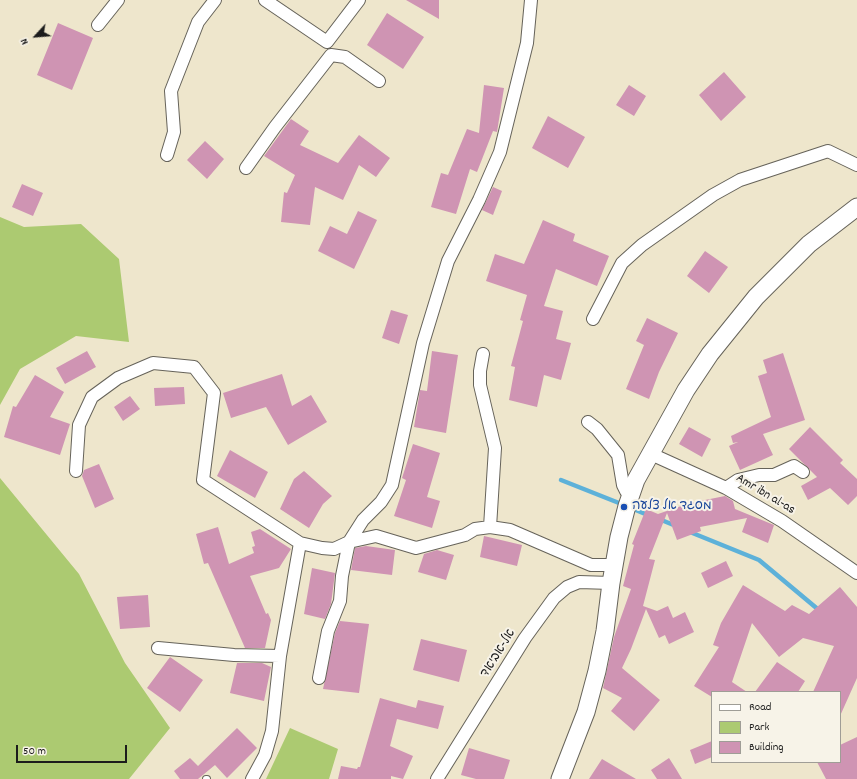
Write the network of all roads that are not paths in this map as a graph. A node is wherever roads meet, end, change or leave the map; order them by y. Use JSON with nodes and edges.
{"nodes":[{"id":1,"x":118,"y":0,"type":"edge"},
{"id":2,"x":215,"y":0,"type":"edge"},
{"id":3,"x":265,"y":0,"type":"edge"},
{"id":4,"x":359,"y":0,"type":"edge"},
{"id":5,"x":531,"y":0,"type":"edge"},
{"id":6,"x":98,"y":25,"type":"dead end"},
{"id":7,"x":327,"y":42,"type":"junction"},
{"id":8,"x":331,"y":55,"type":"junction"},
{"id":9,"x":379,"y":81,"type":"dead end"},
{"id":10,"x":167,"y":155,"type":"dead end"},
{"id":11,"x":857,"y":165,"type":"edge"},
{"id":12,"x":246,"y":168,"type":"dead end"},
{"id":13,"x":857,"y":207,"type":"edge"},
{"id":14,"x":593,"y":319,"type":"dead end"},
{"id":15,"x":483,"y":354,"type":"dead end"},
{"id":16,"x":588,"y":422,"type":"dead end"},
{"id":17,"x":651,"y":454,"type":"junction"},
{"id":18,"x":76,"y":471,"type":"dead end"},
{"id":19,"x":803,"y":472,"type":"dead end"},
{"id":20,"x":726,"y":488,"type":"junction"},
{"id":21,"x":631,"y":494,"type":"junction"},
{"id":22,"x":490,"y":527,"type":"junction"},
{"id":23,"x":349,"y":542,"type":"junction"},
{"id":24,"x":300,"y":543,"type":"junction"},
{"id":25,"x":614,"y":565,"type":"junction"},
{"id":26,"x":857,"y":573,"type":"edge"},
{"id":27,"x":611,"y":583,"type":"junction"},
{"id":28,"x":158,"y":648,"type":"dead end"},
{"id":29,"x":280,"y":656,"type":"junction"},
{"id":30,"x":319,"y":678,"type":"dead end"},
{"id":31,"x":252,"y":779,"type":"edge"},
{"id":32,"x":437,"y":779,"type":"edge"},
{"id":33,"x":560,"y":779,"type":"edge"}],
"edges":[{"from":1,"to":6,"type":"street"},
{"from":2,"to":10,"type":"street"},
{"from":3,"to":7,"type":"street"},
{"from":4,"to":7,"type":"street"},
{"from":5,"to":23,"type":"street"},
{"from":7,"to":8,"type":"street"},
{"from":8,"to":9,"type":"street"},
{"from":8,"to":12,"type":"street"},
{"from":11,"to":14,"type":"street"},
{"from":13,"to":17,"type":"main road"},
{"from":15,"to":22,"type":"street"},
{"from":16,"to":21,"type":"street"},
{"from":17,"to":20,"type":"street","name":"Amr ibn al-as"},
{"from":17,"to":21,"type":"main road"},
{"from":18,"to":24,"type":"street"},
{"from":19,"to":20,"type":"street"},
{"from":20,"to":26,"type":"street","name":"Amr ibn al-as"},
{"from":21,"to":25,"type":"main road"},
{"from":22,"to":23,"type":"street"},
{"from":22,"to":25,"type":"street"},
{"from":23,"to":24,"type":"street"},
{"from":23,"to":30,"type":"street"},
{"from":24,"to":29,"type":"street"},
{"from":25,"to":27,"type":"main road"},
{"from":27,"to":32,"type":"street","name":"אל-אביאד"},
{"from":27,"to":33,"type":"main road"},
{"from":28,"to":29,"type":"street"},
{"from":29,"to":31,"type":"street"}]}
